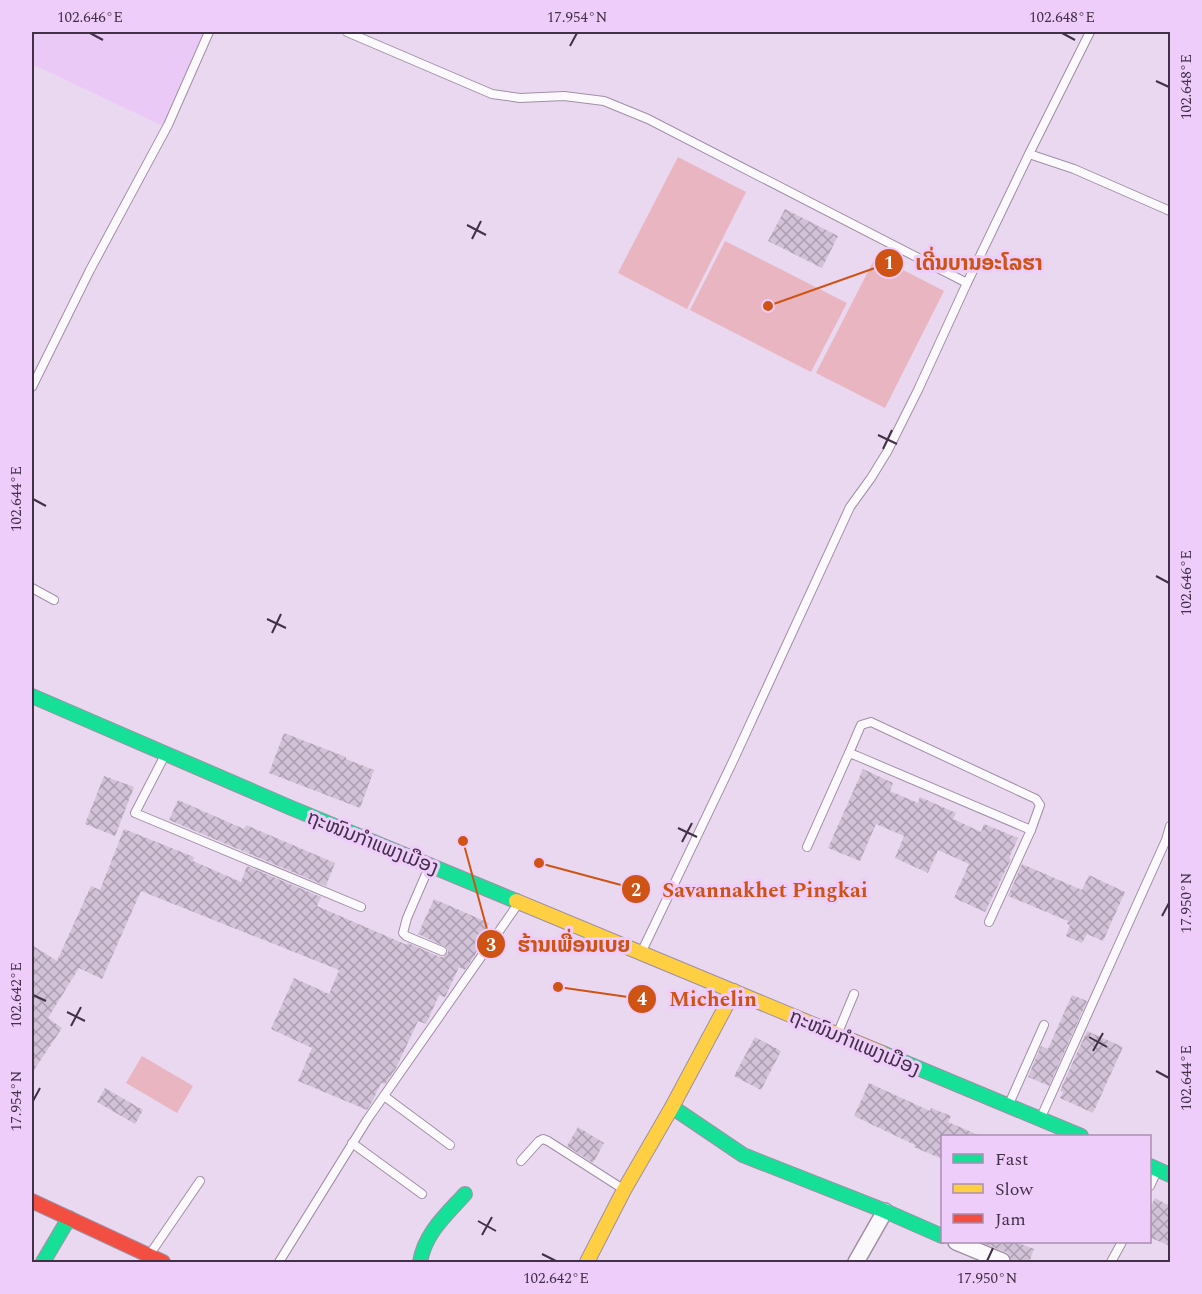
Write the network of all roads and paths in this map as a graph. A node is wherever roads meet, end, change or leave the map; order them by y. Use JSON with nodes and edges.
{"nodes":[{"id":1,"x":209,"y":32,"type":"edge"},
{"id":2,"x":347,"y":32,"type":"edge"},
{"id":3,"x":1090,"y":32,"type":"edge"},
{"id":4,"x":1029,"y":154,"type":"junction"},
{"id":5,"x":1170,"y":211,"type":"edge"},
{"id":6,"x":967,"y":283,"type":"junction"},
{"id":7,"x":32,"y":387,"type":"edge"},
{"id":8,"x":32,"y":588,"type":"edge"},
{"id":9,"x":54,"y":600,"type":"dead end"},
{"id":10,"x":32,"y":696,"type":"edge"},
{"id":11,"x":849,"y":753,"type":"junction"},
{"id":12,"x":165,"y":754,"type":"junction"},
{"id":13,"x":1170,"y":826,"type":"edge"},
{"id":14,"x":1031,"y":830,"type":"junction"},
{"id":15,"x":807,"y":847,"type":"dead end"},
{"id":16,"x":429,"y":865,"type":"junction"},
{"id":17,"x":519,"y":902,"type":"junction"},
{"id":18,"x":361,"y":907,"type":"dead end"},
{"id":19,"x":989,"y":922,"type":"dead end"},
{"id":20,"x":442,"y":951,"type":"dead end"},
{"id":21,"x":641,"y":953,"type":"junction"},
{"id":22,"x":734,"y":991,"type":"junction"},
{"id":23,"x":854,"y":993,"type":"dead end"},
{"id":24,"x":1044,"y":1025,"type":"dead end"},
{"id":25,"x":837,"y":1034,"type":"junction"},
{"id":26,"x":384,"y":1096,"type":"junction"},
{"id":27,"x":1008,"y":1106,"type":"junction"},
{"id":28,"x":672,"y":1107,"type":"junction"},
{"id":29,"x":1040,"y":1119,"type":"junction"},
{"id":30,"x":1076,"y":1135,"type":"edge"},
{"id":31,"x":352,"y":1143,"type":"junction"},
{"id":32,"x":450,"y":1145,"type":"dead end"},
{"id":33,"x":521,"y":1161,"type":"dead end"},
{"id":34,"x":1159,"y":1170,"type":"edge"},
{"id":35,"x":200,"y":1181,"type":"dead end"},
{"id":36,"x":1151,"y":1183,"type":"edge"},
{"id":37,"x":624,"y":1190,"type":"junction"},
{"id":38,"x":422,"y":1194,"type":"dead end"},
{"id":39,"x":465,"y":1194,"type":"dead end"},
{"id":40,"x":32,"y":1201,"type":"edge"},
{"id":41,"x":885,"y":1211,"type":"junction"},
{"id":42,"x":69,"y":1218,"type":"junction"},
{"id":43,"x":941,"y":1236,"type":"edge"},
{"id":44,"x":958,"y":1243,"type":"edge"},
{"id":45,"x":1121,"y":1243,"type":"edge"},
{"id":46,"x":147,"y":1259,"type":"edge"},
{"id":47,"x":1002,"y":1261,"type":"edge"},
{"id":48,"x":43,"y":1263,"type":"edge"},
{"id":49,"x":163,"y":1263,"type":"edge"},
{"id":50,"x":279,"y":1263,"type":"edge"},
{"id":51,"x":420,"y":1263,"type":"edge"},
{"id":52,"x":587,"y":1263,"type":"edge"},
{"id":53,"x":856,"y":1263,"type":"edge"},
{"id":54,"x":1111,"y":1263,"type":"edge"}],
"edges":[{"from":1,"to":7,"type":"lane"},
{"from":2,"to":6,"type":"lane"},
{"from":3,"to":4,"type":"lane"},
{"from":4,"to":5,"type":"lane"},
{"from":4,"to":6,"type":"lane"},
{"from":6,"to":21,"type":"lane"},
{"from":8,"to":9,"type":"lane"},
{"from":10,"to":12,"type":"main road","name":"ຖະໜົນກຳແພງເມືອງ"},
{"from":11,"to":14,"type":"lane"},
{"from":11,"to":14,"type":"lane"},
{"from":11,"to":15,"type":"lane"},
{"from":12,"to":16,"type":"main road","name":"ຖະໜົນກຳແພງເມືອງ"},
{"from":12,"to":18,"type":"lane"},
{"from":13,"to":29,"type":"lane"},
{"from":14,"to":19,"type":"lane"},
{"from":16,"to":17,"type":"main road","name":"ຖະໜົນກຳແພງເມືອງ"},
{"from":16,"to":20,"type":"lane"},
{"from":17,"to":21,"type":"main road","name":"ຖະໜົນກຳແພງເມືອງ"},
{"from":17,"to":26,"type":"lane"},
{"from":21,"to":22,"type":"main road","name":"ຖະໜົນກຳແພງເມືອງ"},
{"from":22,"to":25,"type":"main road","name":"ຖະໜົນກຳແພງເມືອງ"},
{"from":22,"to":28,"type":"main road"},
{"from":23,"to":25,"type":"lane"},
{"from":24,"to":27,"type":"lane"},
{"from":25,"to":27,"type":"main road","name":"ຖະໜົນກຳແພງເມືອງ"},
{"from":26,"to":31,"type":"lane"},
{"from":26,"to":32,"type":"lane"},
{"from":27,"to":29,"type":"main road","name":"ຖະໜົນກຳແພງເມືອງ"},
{"from":28,"to":37,"type":"main road"},
{"from":28,"to":41,"type":"main road"},
{"from":29,"to":30,"type":"main road","name":"ຖະໜົນກຳແພງເມືອງ"},
{"from":31,"to":38,"type":"lane"},
{"from":31,"to":50,"type":"lane"},
{"from":33,"to":37,"type":"lane"},
{"from":34,"to":36,"type":"lane"},
{"from":35,"to":46,"type":"lane"},
{"from":37,"to":52,"type":"main road"},
{"from":39,"to":51,"type":"main road"},
{"from":40,"to":42,"type":"main road"},
{"from":41,"to":43,"type":"main road"},
{"from":41,"to":53,"type":"street"},
{"from":42,"to":46,"type":"main road"},
{"from":42,"to":48,"type":"main road"},
{"from":44,"to":47,"type":"street"},
{"from":45,"to":54,"type":"lane"},
{"from":46,"to":49,"type":"main road"}]}
